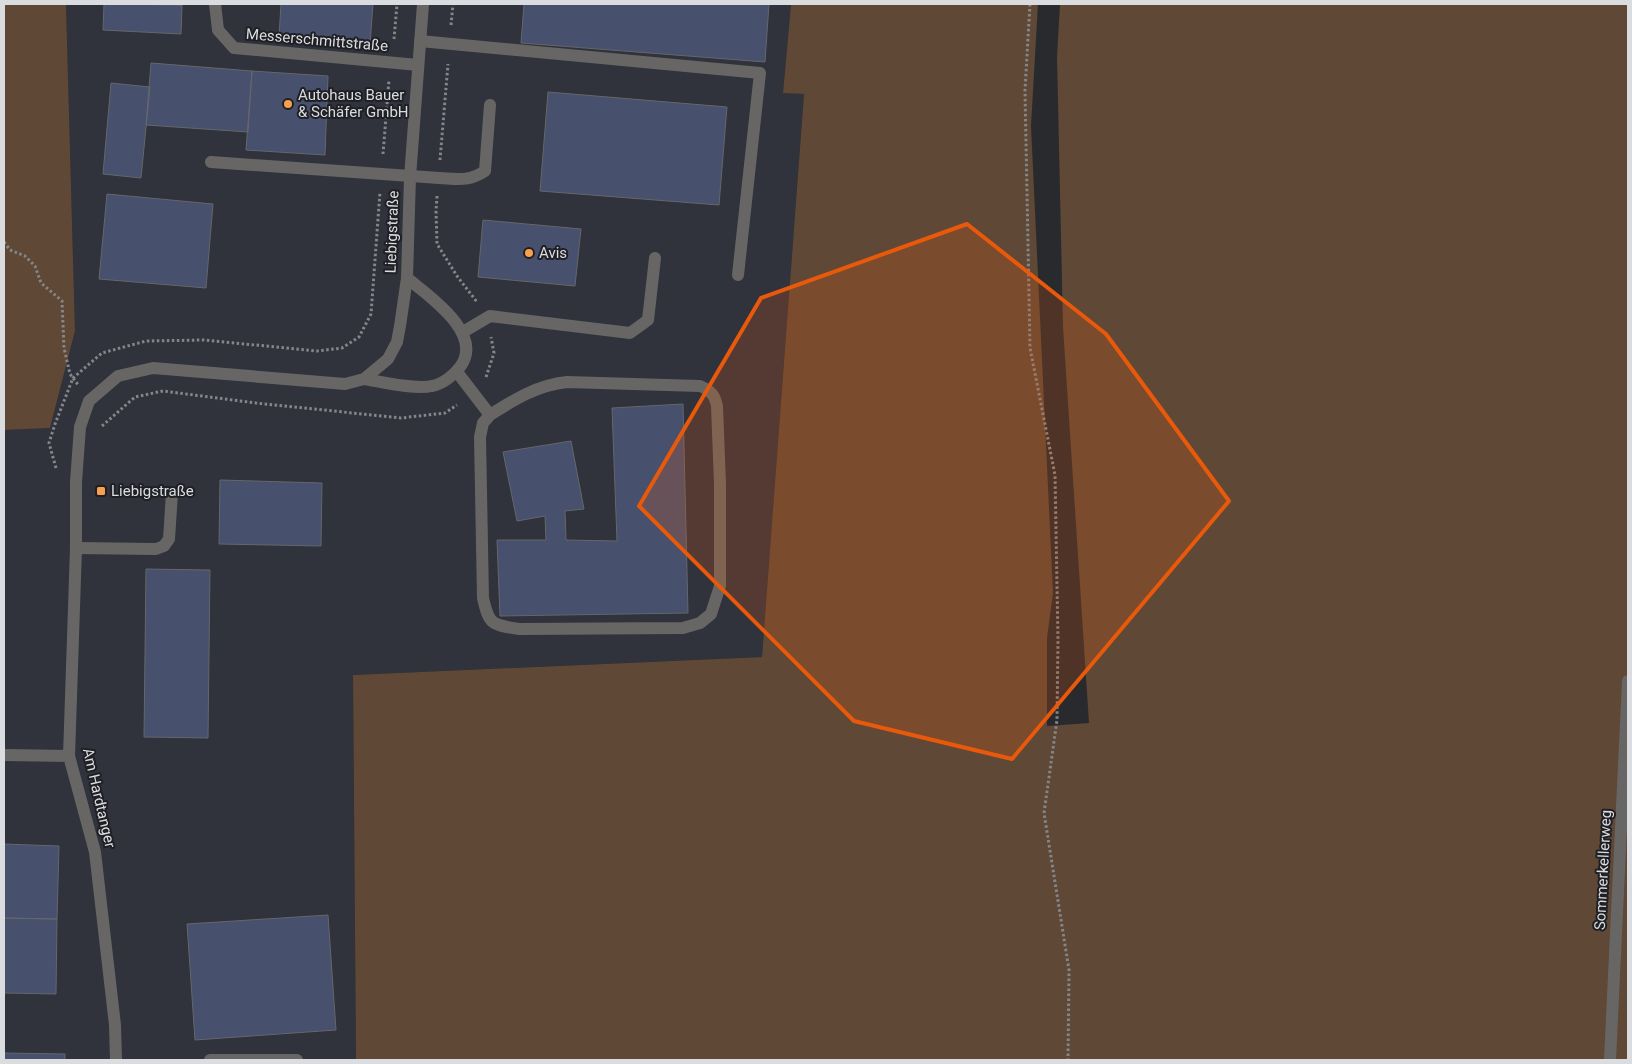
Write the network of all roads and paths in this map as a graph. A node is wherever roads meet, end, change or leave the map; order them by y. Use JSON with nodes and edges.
{"nodes":[{"id":1,"x":215,"y":4,"type":"edge"},
{"id":2,"x":397,"y":4,"type":"edge"},
{"id":3,"x":424,"y":4,"type":"edge"},
{"id":4,"x":453,"y":4,"type":"edge"},
{"id":5,"x":1030,"y":4,"type":"edge"},
{"id":6,"x":394,"y":39,"type":"dead end"},
{"id":7,"x":420,"y":41,"type":"junction"},
{"id":8,"x":450,"y":44,"type":"junction"},
{"id":9,"x":418,"y":65,"type":"junction"},
{"id":10,"x":389,"y":77,"type":"dead end"},
{"id":11,"x":490,"y":105,"type":"dead end"},
{"id":12,"x":211,"y":162,"type":"dead end"},
{"id":13,"x":382,"y":175,"type":"junction"},
{"id":14,"x":410,"y":177,"type":"junction"},
{"id":15,"x":439,"y":178,"type":"junction"},
{"id":16,"x":4,"y":242,"type":"edge"},
{"id":17,"x":655,"y":258,"type":"dead end"},
{"id":18,"x":738,"y":275,"type":"dead end"},
{"id":19,"x":407,"y":278,"type":"junction"},
{"id":20,"x":487,"y":318,"type":"junction"},
{"id":21,"x":463,"y":332,"type":"junction"},
{"id":22,"x":457,"y":372,"type":"junction"},
{"id":23,"x":73,"y":378,"type":"junction"},
{"id":24,"x":364,"y":379,"type":"junction"},
{"id":25,"x":473,"y":394,"type":"junction"},
{"id":26,"x":89,"y":401,"type":"junction"},
{"id":27,"x":490,"y":414,"type":"junction"},
{"id":28,"x":97,"y":430,"type":"dead end"},
{"id":29,"x":76,"y":482,"type":"junction"},
{"id":30,"x":172,"y":493,"type":"dead end"},
{"id":31,"x":76,"y":548,"type":"junction"},
{"id":32,"x":1628,"y":681,"type":"edge"},
{"id":33,"x":4,"y":756,"type":"edge"},
{"id":34,"x":70,"y":756,"type":"junction"},
{"id":35,"x":116,"y":1060,"type":"edge"},
{"id":36,"x":210,"y":1060,"type":"edge"},
{"id":37,"x":297,"y":1060,"type":"edge"},
{"id":38,"x":1068,"y":1060,"type":"edge"},
{"id":39,"x":1610,"y":1060,"type":"edge"}],
"edges":[{"from":1,"to":9,"type":"street","name":"Messerschmittstraße"},
{"from":2,"to":6,"type":"path"},
{"from":3,"to":7,"type":"street","name":"Liebigstraße"},
{"from":4,"to":8,"type":"path"},
{"from":5,"to":38,"type":"path"},
{"from":7,"to":8,"type":"street"},
{"from":7,"to":9,"type":"street","name":"Liebigstraße"},
{"from":8,"to":15,"type":"path"},
{"from":8,"to":18,"type":"street"},
{"from":9,"to":14,"type":"street","name":"Liebigstraße"},
{"from":10,"to":13,"type":"path"},
{"from":11,"to":15,"type":"street"},
{"from":12,"to":13,"type":"street"},
{"from":13,"to":14,"type":"street"},
{"from":13,"to":23,"type":"path"},
{"from":14,"to":15,"type":"street"},
{"from":14,"to":19,"type":"street","name":"Liebigstraße"},
{"from":15,"to":20,"type":"path"},
{"from":16,"to":23,"type":"path"},
{"from":17,"to":20,"type":"street"},
{"from":19,"to":21,"type":"street"},
{"from":19,"to":24,"type":"street","name":"Liebigstraße"},
{"from":20,"to":21,"type":"street"},
{"from":20,"to":25,"type":"path"},
{"from":21,"to":22,"type":"street"},
{"from":22,"to":24,"type":"street"},
{"from":22,"to":25,"type":"street"},
{"from":23,"to":26,"type":"path"},
{"from":23,"to":29,"type":"path"},
{"from":24,"to":26,"type":"street","name":"Liebigstraße"},
{"from":25,"to":27,"type":"street"},
{"from":25,"to":28,"type":"path"},
{"from":26,"to":29,"type":"street"},
{"from":27,"to":27,"type":"street"},
{"from":29,"to":31,"type":"street","name":"Am Hardtanger"},
{"from":30,"to":31,"type":"street"},
{"from":31,"to":34,"type":"street","name":"Am Hardtanger"},
{"from":32,"to":39,"type":"street","name":"Sommerkellerweg"},
{"from":33,"to":34,"type":"street"},
{"from":34,"to":35,"type":"street","name":"Am Hardtanger"},
{"from":36,"to":37,"type":"street"}]}
